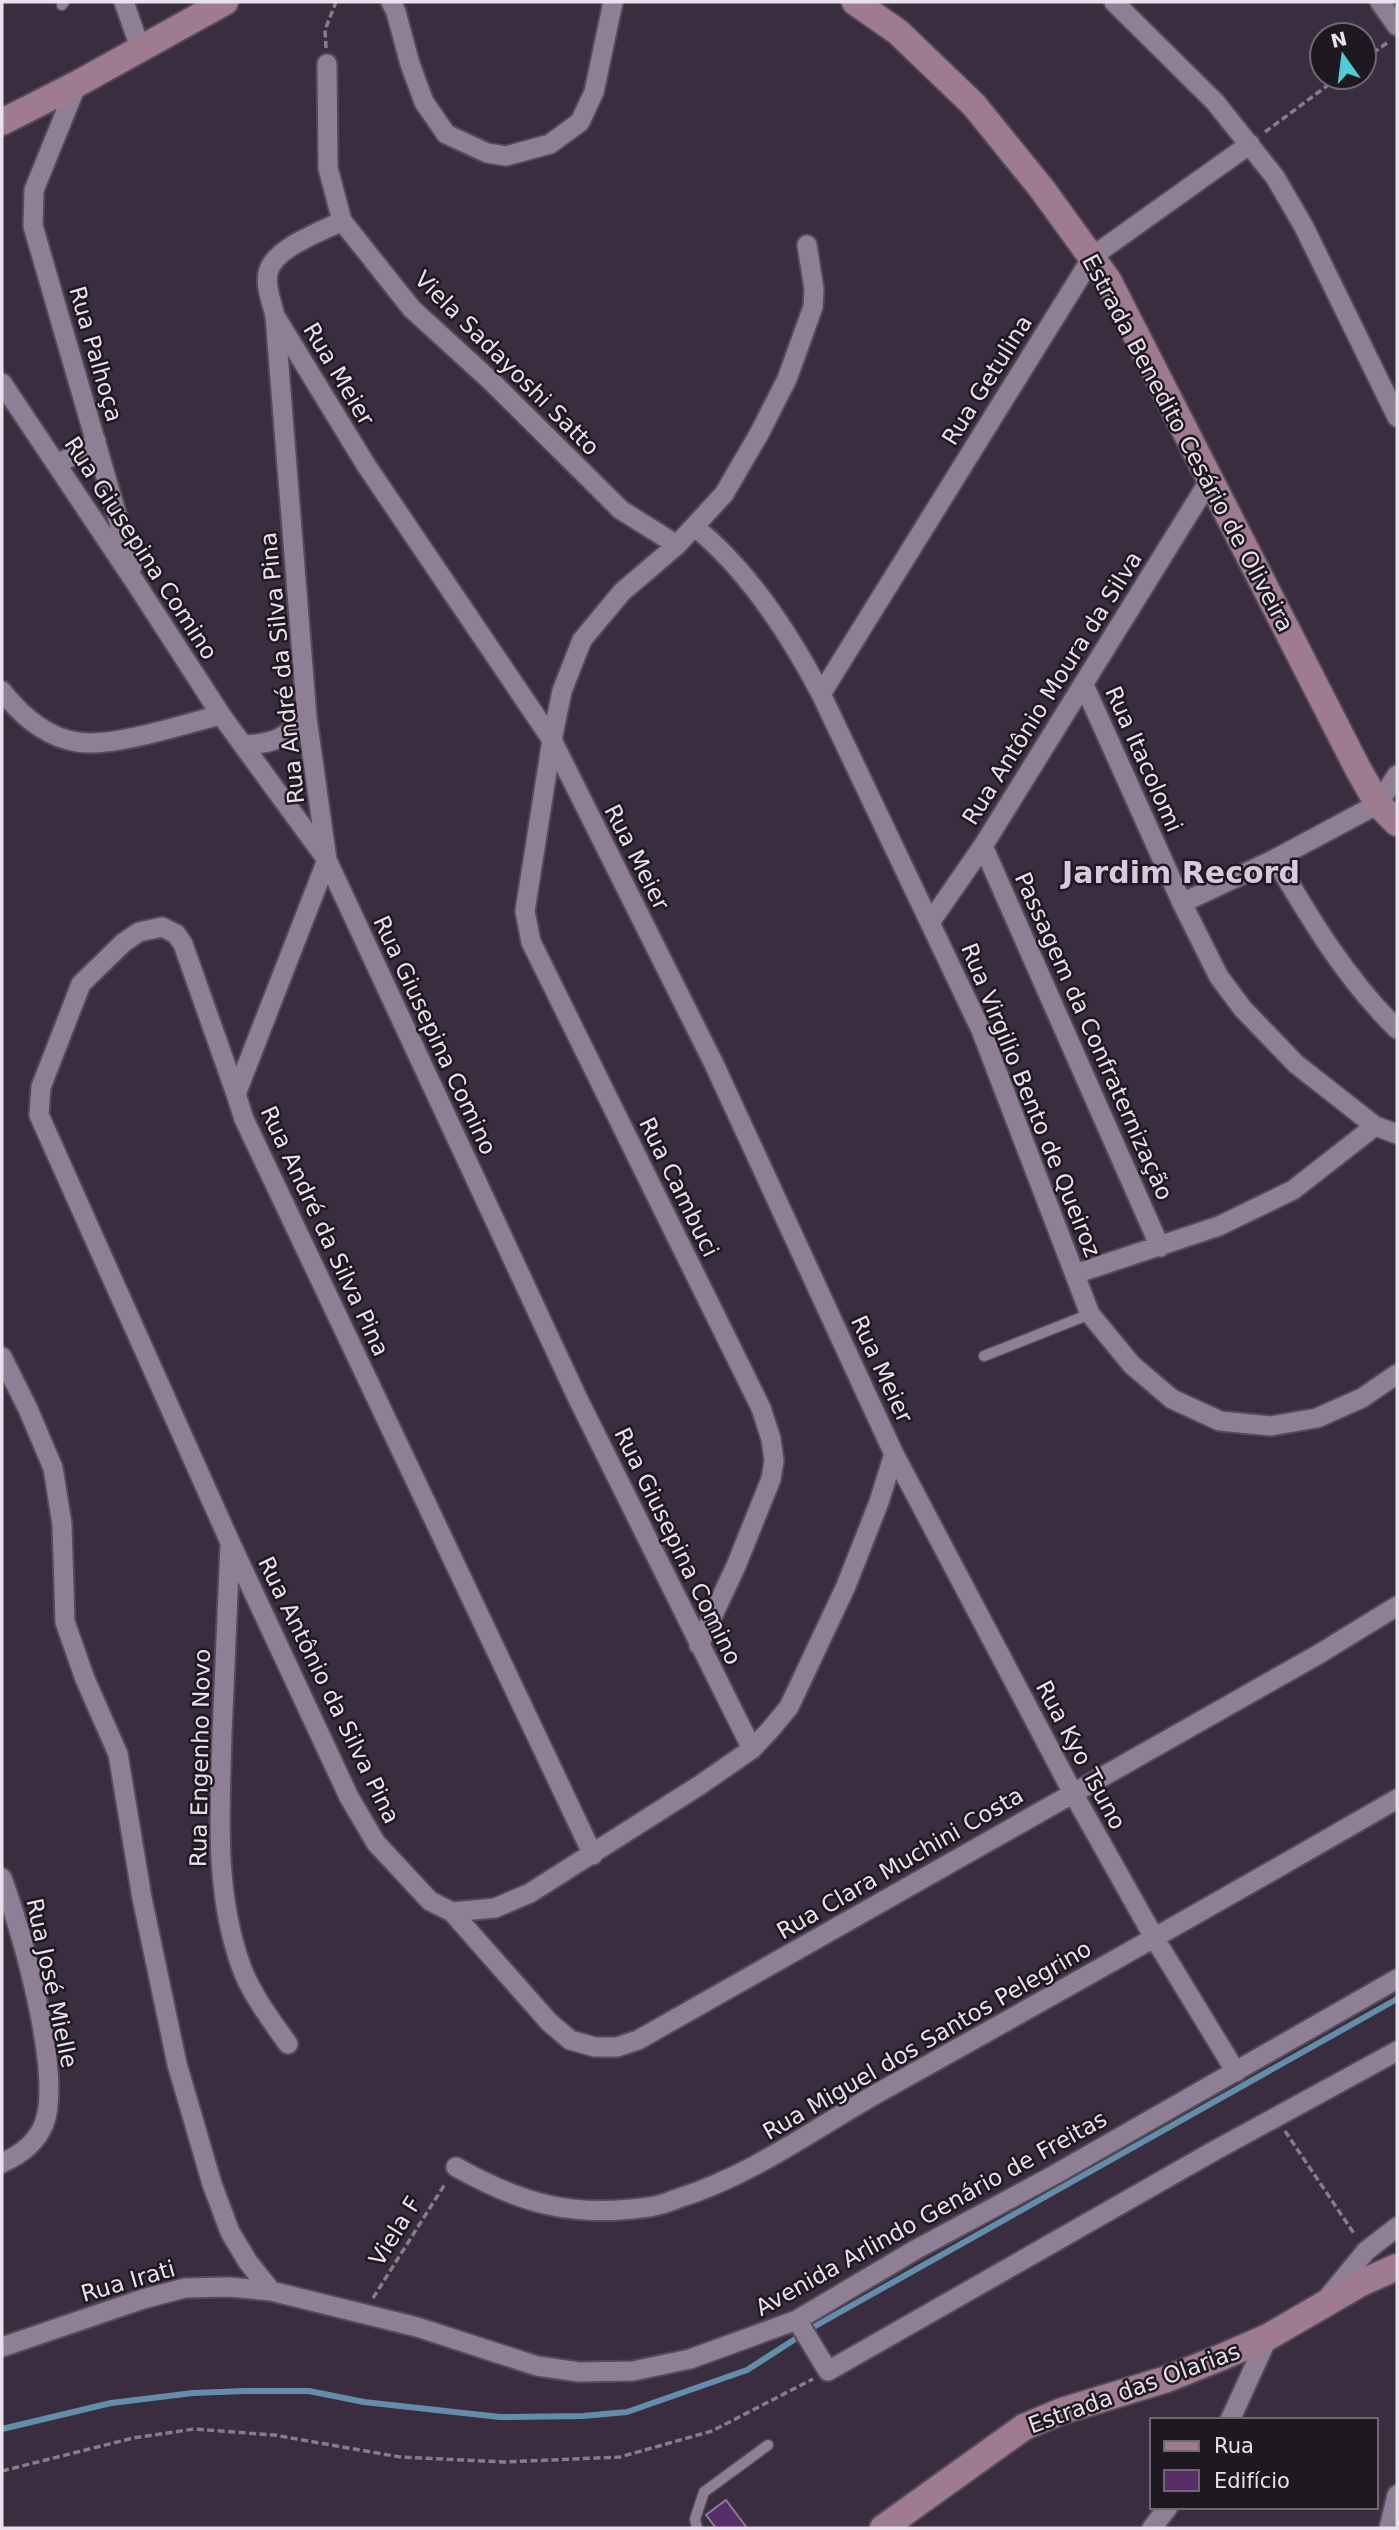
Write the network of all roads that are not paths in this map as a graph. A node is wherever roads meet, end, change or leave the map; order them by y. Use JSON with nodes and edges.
{"nodes":[{"id":1,"x":124,"y":2,"type":"edge"},
{"id":2,"x":225,"y":2,"type":"edge"},
{"id":3,"x":391,"y":2,"type":"edge"},
{"id":4,"x":613,"y":2,"type":"edge"},
{"id":5,"x":855,"y":2,"type":"edge"},
{"id":6,"x":1114,"y":2,"type":"edge"},
{"id":7,"x":1380,"y":2,"type":"edge"},
{"id":8,"x":1397,"y":26,"type":"edge"},
{"id":9,"x":140,"y":48,"type":"junction"},
{"id":10,"x":327,"y":64,"type":"road end"},
{"id":11,"x":77,"y":84,"type":"junction"},
{"id":12,"x":33,"y":106,"type":"junction"},
{"id":13,"x":2,"y":122,"type":"edge"},
{"id":14,"x":56,"y":137,"type":"junction"},
{"id":15,"x":1250,"y":144,"type":"junction"},
{"id":16,"x":342,"y":221,"type":"junction"},
{"id":17,"x":807,"y":245,"type":"dead end"},
{"id":18,"x":1093,"y":256,"type":"junction"},
{"id":19,"x":275,"y":316,"type":"junction"},
{"id":20,"x":2,"y":383,"type":"edge"},
{"id":21,"x":1397,"y":417,"type":"edge"},
{"id":22,"x":96,"y":441,"type":"junction"},
{"id":23,"x":57,"y":465,"type":"junction"},
{"id":24,"x":1211,"y":478,"type":"junction"},
{"id":25,"x":695,"y":527,"type":"junction"},
{"id":26,"x":677,"y":545,"type":"junction"},
{"id":27,"x":137,"y":585,"type":"junction"},
{"id":28,"x":1084,"y":685,"type":"junction"},
{"id":29,"x":2,"y":691,"type":"edge"},
{"id":30,"x":821,"y":694,"type":"junction"},
{"id":31,"x":221,"y":715,"type":"junction"},
{"id":32,"x":307,"y":718,"type":"junction"},
{"id":33,"x":552,"y":740,"type":"junction"},
{"id":34,"x":244,"y":745,"type":"junction"},
{"id":35,"x":1397,"y":775,"type":"edge"},
{"id":36,"x":1378,"y":804,"type":"junction"},
{"id":37,"x":1397,"y":823,"type":"edge"},
{"id":38,"x":983,"y":846,"type":"junction"},
{"id":39,"x":1275,"y":859,"type":"junction"},
{"id":40,"x":327,"y":860,"type":"junction"},
{"id":41,"x":1182,"y":904,"type":"junction"},
{"id":42,"x":931,"y":921,"type":"junction"},
{"id":43,"x":1397,"y":1029,"type":"edge"},
{"id":44,"x":236,"y":1094,"type":"junction"},
{"id":45,"x":1375,"y":1126,"type":"junction"},
{"id":46,"x":1397,"y":1135,"type":"edge"},
{"id":47,"x":1160,"y":1247,"type":"junction"},
{"id":48,"x":1075,"y":1274,"type":"junction"},
{"id":49,"x":1090,"y":1314,"type":"junction"},
{"id":50,"x":984,"y":1356,"type":"dead end"},
{"id":51,"x":2,"y":1357,"type":"edge"},
{"id":52,"x":1397,"y":1374,"type":"edge"},
{"id":53,"x":894,"y":1454,"type":"junction"},
{"id":54,"x":230,"y":1542,"type":"junction"},
{"id":55,"x":1397,"y":1606,"type":"edge"},
{"id":56,"x":699,"y":1645,"type":"junction"},
{"id":57,"x":752,"y":1749,"type":"junction"},
{"id":58,"x":1073,"y":1793,"type":"junction"},
{"id":59,"x":1397,"y":1799,"type":"edge"},
{"id":60,"x":593,"y":1855,"type":"junction"},
{"id":61,"x":2,"y":1878,"type":"edge"},
{"id":62,"x":452,"y":1912,"type":"junction"},
{"id":63,"x":1155,"y":1939,"type":"junction"},
{"id":64,"x":1397,"y":1979,"type":"edge"},
{"id":65,"x":288,"y":2044,"type":"dead end"},
{"id":66,"x":1397,"y":2051,"type":"edge"},
{"id":67,"x":1236,"y":2072,"type":"junction"},
{"id":68,"x":2,"y":2163,"type":"edge"},
{"id":69,"x":456,"y":2167,"type":"road end"},
{"id":70,"x":1397,"y":2227,"type":"edge"},
{"id":71,"x":1397,"y":2267,"type":"edge"},
{"id":72,"x":271,"y":2291,"type":"junction"},
{"id":73,"x":1322,"y":2305,"type":"junction"},
{"id":74,"x":799,"y":2324,"type":"junction"},
{"id":75,"x":1268,"y":2337,"type":"junction"},
{"id":76,"x":2,"y":2347,"type":"edge"},
{"id":77,"x":1231,"y":2418,"type":"edge"},
{"id":78,"x":768,"y":2445,"type":"dead end"},
{"id":79,"x":1397,"y":2495,"type":"edge"},
{"id":80,"x":1166,"y":2509,"type":"edge"},
{"id":81,"x":697,"y":2528,"type":"edge"},
{"id":82,"x":883,"y":2528,"type":"edge"},
{"id":83,"x":1152,"y":2528,"type":"edge"},
{"id":84,"x":1389,"y":2528,"type":"edge"}],
"edges":[{"from":1,"to":9,"type":"street"},
{"from":2,"to":9,"type":"main road"},
{"from":3,"to":4,"type":"street"},
{"from":5,"to":18,"type":"main road","name":"Estrada Benedito Cesário de Oliveira"},
{"from":6,"to":15,"type":"street"},
{"from":7,"to":8,"type":"street"},
{"from":9,"to":11,"type":"main road"},
{"from":10,"to":16,"type":"street","name":"Viela Sadayoshi Satto"},
{"from":11,"to":12,"type":"main road"},
{"from":11,"to":14,"type":"street","name":"Rua Palhoça"},
{"from":12,"to":13,"type":"main road"},
{"from":12,"to":14,"type":"street"},
{"from":14,"to":22,"type":"street","name":"Rua Palhoça"},
{"from":15,"to":18,"type":"street","name":"Rua Getulina"},
{"from":15,"to":21,"type":"street"},
{"from":16,"to":19,"type":"street","name":"Rua André da Silva Pina"},
{"from":16,"to":26,"type":"street","name":"Viela Sadayoshi Satto"},
{"from":17,"to":25,"type":"street","name":"Rua Cambuci"},
{"from":18,"to":24,"type":"main road","name":"Estrada Benedito Cesário de Oliveira"},
{"from":18,"to":30,"type":"street","name":"Rua Getulina"},
{"from":19,"to":32,"type":"street","name":"Rua André da Silva Pina"},
{"from":19,"to":33,"type":"street","name":"Rua Meier"},
{"from":20,"to":23,"type":"street","name":"Rua Giusepina Comino"},
{"from":22,"to":23,"type":"street"},
{"from":22,"to":27,"type":"street","name":"Rua Palhoça"},
{"from":23,"to":27,"type":"street","name":"Rua Giusepina Comino"},
{"from":24,"to":28,"type":"street","name":"Rua Antônio Moura da Silva"},
{"from":24,"to":36,"type":"main road","name":"Estrada Benedito Cesário de Oliveira"},
{"from":25,"to":26,"type":"street","name":"Rua Cambuci"},
{"from":25,"to":30,"type":"street","name":"Rua Virgilio Bento de Queiroz"},
{"from":26,"to":33,"type":"street","name":"Rua Cambuci"},
{"from":27,"to":31,"type":"street","name":"Rua Giusepina Comino"},
{"from":28,"to":38,"type":"street","name":"Rua Antônio Moura da Silva"},
{"from":28,"to":41,"type":"street","name":"Rua Itacolomi"},
{"from":29,"to":31,"type":"street"},
{"from":30,"to":42,"type":"street","name":"Rua Virgilio Bento de Queiroz"},
{"from":31,"to":34,"type":"street","name":"Rua Giusepina Comino"},
{"from":32,"to":34,"type":"street"},
{"from":32,"to":40,"type":"street","name":"Rua André da Silva Pina"},
{"from":33,"to":53,"type":"street","name":"Rua Meier"},
{"from":33,"to":56,"type":"street","name":"Rua Cambuci"},
{"from":34,"to":40,"type":"street","name":"Rua Giusepina Comino"},
{"from":35,"to":36,"type":"street"},
{"from":36,"to":37,"type":"main road","name":"Estrada Benedito Cesário de Oliveira"},
{"from":36,"to":39,"type":"street"},
{"from":38,"to":42,"type":"street","name":"Rua Antônio Moura da Silva"},
{"from":38,"to":47,"type":"street","name":"Passagem da Confraternização"},
{"from":39,"to":41,"type":"street"},
{"from":39,"to":43,"type":"street"},
{"from":40,"to":44,"type":"street","name":"Rua André da Silva Pina"},
{"from":40,"to":56,"type":"street","name":"Rua Giusepina Comino"},
{"from":41,"to":45,"type":"street","name":"Rua Itacolomi"},
{"from":42,"to":48,"type":"street","name":"Rua Virgilio Bento de Queiroz"},
{"from":44,"to":54,"type":"street","name":"Rua Antônio da Silva Pina"},
{"from":44,"to":60,"type":"street","name":"Rua André da Silva Pina"},
{"from":45,"to":46,"type":"street","name":"Rua Itacolomi"},
{"from":45,"to":47,"type":"street"},
{"from":47,"to":48,"type":"street"},
{"from":48,"to":49,"type":"street","name":"Rua Virgilio Bento de Queiroz"},
{"from":49,"to":50,"type":"lane"},
{"from":49,"to":52,"type":"street","name":"Rua Virgilio Bento de Queiroz"},
{"from":51,"to":72,"type":"street"},
{"from":53,"to":57,"type":"street"},
{"from":53,"to":58,"type":"street","name":"Rua Kyo Tsuno"},
{"from":54,"to":62,"type":"street","name":"Rua Antônio da Silva Pina"},
{"from":54,"to":65,"type":"street","name":"Rua Engenho Novo"},
{"from":55,"to":58,"type":"street","name":"Rua Clara Muchini Costa"},
{"from":56,"to":57,"type":"street","name":"Rua Giusepina Comino"},
{"from":57,"to":60,"type":"street"},
{"from":58,"to":62,"type":"street","name":"Rua Clara Muchini Costa"},
{"from":58,"to":63,"type":"street","name":"Rua Kyo Tsuno"},
{"from":59,"to":63,"type":"street","name":"Rua Miguel dos Santos Pelegrino"},
{"from":60,"to":62,"type":"street"},
{"from":61,"to":68,"type":"street","name":"Rua José Mielle"},
{"from":63,"to":67,"type":"street","name":"Rua Kyo Tsuno"},
{"from":63,"to":69,"type":"street","name":"Rua Miguel dos Santos Pelegrino"},
{"from":64,"to":67,"type":"street","name":"Avenida Arlindo Genário de Freitas"},
{"from":66,"to":74,"type":"street"},
{"from":67,"to":74,"type":"street","name":"Avenida Arlindo Genário de Freitas"},
{"from":70,"to":73,"type":"street"},
{"from":71,"to":73,"type":"main road","name":"Estrada das Olarias"},
{"from":72,"to":74,"type":"street","name":"Avenida Arlindo Genário de Freitas"},
{"from":72,"to":76,"type":"street","name":"Rua Irati"},
{"from":73,"to":75,"type":"main road","name":"Estrada das Olarias"},
{"from":75,"to":77,"type":"street"},
{"from":75,"to":82,"type":"main road","name":"Estrada das Olarias"},
{"from":78,"to":81,"type":"lane"},
{"from":79,"to":84,"type":"street"},
{"from":80,"to":83,"type":"street"}]}
